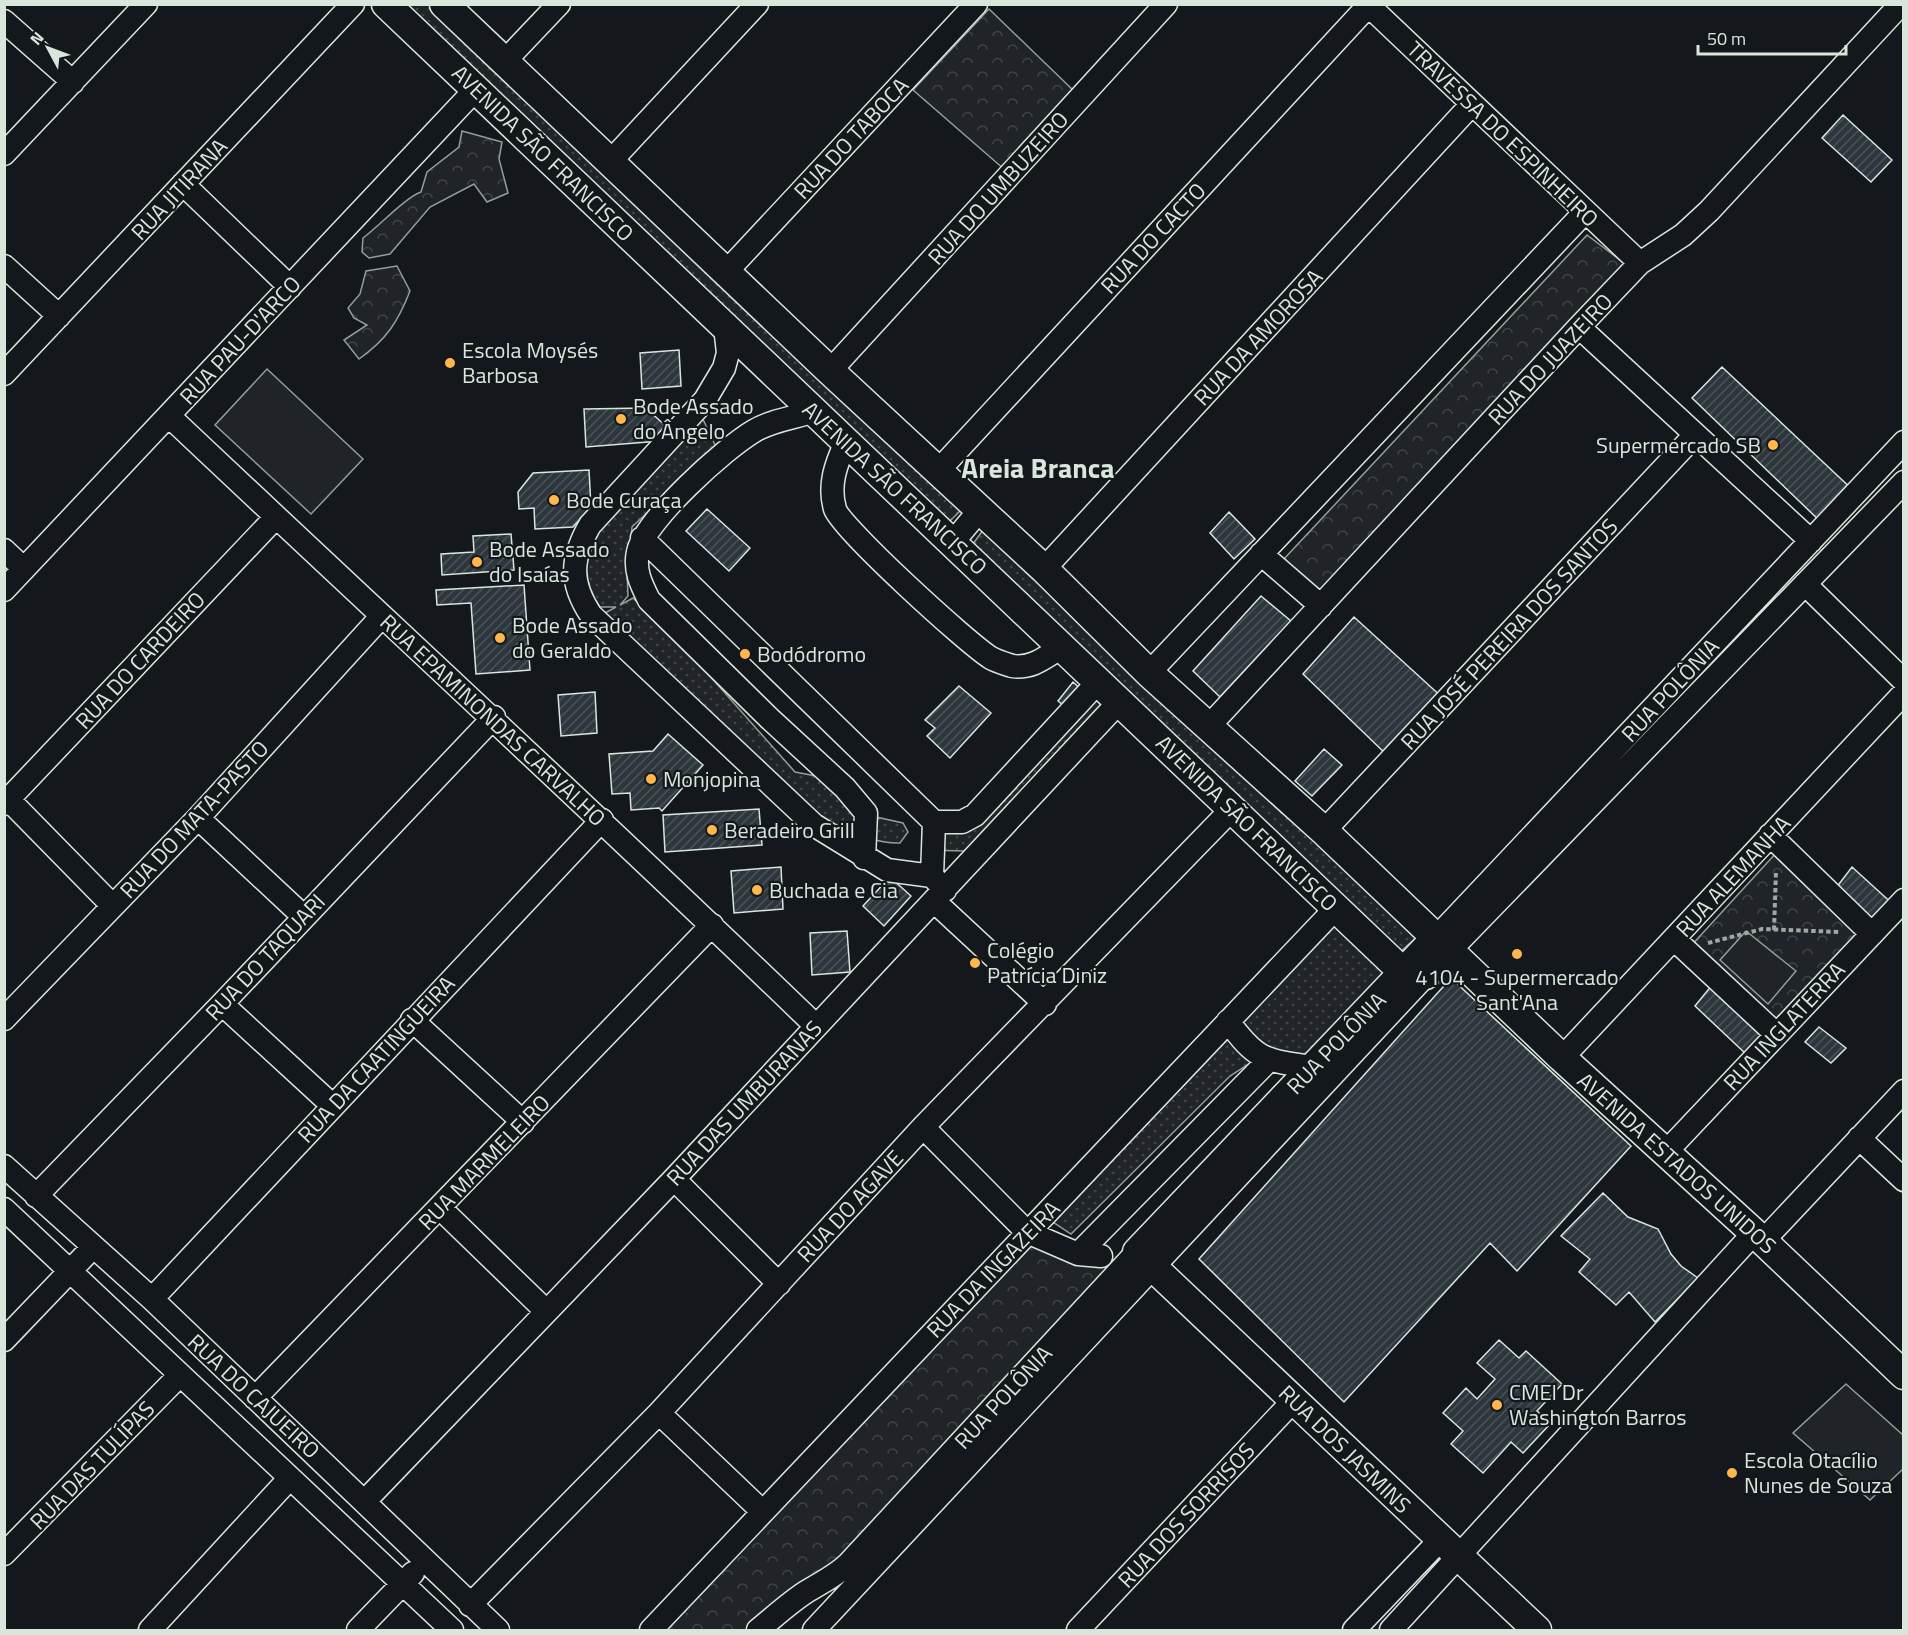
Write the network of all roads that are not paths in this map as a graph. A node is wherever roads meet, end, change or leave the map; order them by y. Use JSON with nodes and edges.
{"nodes":[{"id":1,"x":146,"y":4,"type":"edge"},
{"id":2,"x":353,"y":4,"type":"edge"},
{"id":3,"x":386,"y":4,"type":"edge"},
{"id":4,"x":444,"y":4,"type":"edge"},
{"id":5,"x":559,"y":4,"type":"edge"},
{"id":6,"x":757,"y":4,"type":"edge"},
{"id":7,"x":976,"y":4,"type":"edge"},
{"id":8,"x":1166,"y":4,"type":"edge"},
{"id":9,"x":1901,"y":4,"type":"edge"},
{"id":10,"x":1367,"y":5,"type":"edge"},
{"id":11,"x":4,"y":21,"type":"edge"},
{"id":12,"x":504,"y":62,"type":"junction"},
{"id":13,"x":73,"y":82,"type":"junction"},
{"id":14,"x":476,"y":89,"type":"junction"},
{"id":15,"x":1472,"y":104,"type":"junction"},
{"id":16,"x":4,"y":154,"type":"edge"},
{"id":17,"x":609,"y":163,"type":"junction"},
{"id":18,"x":183,"y":184,"type":"junction"},
{"id":19,"x":1584,"y":213,"type":"junction"},
{"id":20,"x":1640,"y":263,"type":"junction"},
{"id":21,"x":4,"y":266,"type":"edge"},
{"id":22,"x":727,"y":271,"type":"junction"},
{"id":23,"x":290,"y":287,"type":"junction"},
{"id":24,"x":59,"y":316,"type":"junction"},
{"id":25,"x":725,"y":326,"type":"junction"},
{"id":26,"x":1579,"y":327,"type":"junction"},
{"id":27,"x":830,"y":371,"type":"junction"},
{"id":28,"x":4,"y":374,"type":"edge"},
{"id":29,"x":814,"y":411,"type":"junction"},
{"id":30,"x":169,"y":416,"type":"junction"},
{"id":31,"x":1694,"y":436,"type":"junction"},
{"id":32,"x":846,"y":442,"type":"junction"},
{"id":33,"x":1904,"y":442,"type":"edge"},
{"id":34,"x":939,"y":470,"type":"junction"},
{"id":35,"x":1904,"y":482,"type":"edge"},
{"id":36,"x":979,"y":511,"type":"junction"},
{"id":37,"x":276,"y":517,"type":"junction"},
{"id":38,"x":642,"y":538,"type":"junction"},
{"id":39,"x":1810,"y":541,"type":"junction"},
{"id":40,"x":953,"y":542,"type":"junction"},
{"id":41,"x":4,"y":550,"type":"edge"},
{"id":42,"x":1261,"y":554,"type":"junction"},
{"id":43,"x":24,"y":569,"type":"junction"},
{"id":44,"x":1044,"y":569,"type":"junction"},
{"id":45,"x":1805,"y":584,"type":"junction"},
{"id":46,"x":4,"y":590,"type":"edge"},
{"id":47,"x":1321,"y":606,"type":"junction"},
{"id":48,"x":381,"y":617,"type":"junction"},
{"id":49,"x":1062,"y":647,"type":"junction"},
{"id":50,"x":1149,"y":673,"type":"junction"},
{"id":51,"x":1904,"y":681,"type":"edge"},
{"id":52,"x":1098,"y":682,"type":"junction"},
{"id":53,"x":1904,"y":693,"type":"edge"},
{"id":54,"x":1120,"y":701,"type":"junction"},
{"id":55,"x":494,"y":717,"type":"junction"},
{"id":56,"x":1210,"y":725,"type":"junction"},
{"id":57,"x":6,"y":802,"type":"edge"},
{"id":58,"x":1232,"y":809,"type":"junction"},
{"id":59,"x":198,"y":818,"type":"junction"},
{"id":60,"x":602,"y":820,"type":"junction"},
{"id":61,"x":933,"y":822,"type":"junction"},
{"id":62,"x":1324,"y":831,"type":"junction"},
{"id":63,"x":1770,"y":835,"type":"junction"},
{"id":64,"x":864,"y":858,"type":"junction"},
{"id":65,"x":937,"y":890,"type":"junction"},
{"id":66,"x":1904,"y":900,"type":"edge"},
{"id":67,"x":112,"y":905,"type":"junction"},
{"id":68,"x":1336,"y":909,"type":"junction"},
{"id":69,"x":303,"y":916,"type":"junction"},
{"id":70,"x":712,"y":925,"type":"junction"},
{"id":71,"x":1872,"y":934,"type":"junction"},
{"id":72,"x":1444,"y":945,"type":"junction"},
{"id":73,"x":1680,"y":945,"type":"junction"},
{"id":74,"x":1415,"y":974,"type":"junction"},
{"id":75,"x":1045,"y":1004,"type":"junction"},
{"id":76,"x":222,"y":1005,"type":"junction"},
{"id":77,"x":4,"y":1019,"type":"edge"},
{"id":78,"x":412,"y":1020,"type":"junction"},
{"id":79,"x":1228,"y":1021,"type":"junction"},
{"id":80,"x":816,"y":1026,"type":"junction"},
{"id":81,"x":1776,"y":1034,"type":"junction"},
{"id":82,"x":1562,"y":1058,"type":"junction"},
{"id":83,"x":1269,"y":1060,"type":"junction"},
{"id":84,"x":1312,"y":1067,"type":"junction"},
{"id":85,"x":1904,"y":1091,"type":"edge"},
{"id":86,"x":332,"y":1106,"type":"junction"},
{"id":87,"x":523,"y":1122,"type":"junction"},
{"id":88,"x":922,"y":1127,"type":"junction"},
{"id":89,"x":1859,"y":1138,"type":"junction"},
{"id":90,"x":1666,"y":1152,"type":"junction"},
{"id":91,"x":4,"y":1166,"type":"edge"},
{"id":92,"x":674,"y":1179,"type":"junction"},
{"id":93,"x":1904,"y":1180,"type":"edge"},
{"id":94,"x":36,"y":1196,"type":"junction"},
{"id":95,"x":440,"y":1208,"type":"junction"},
{"id":96,"x":4,"y":1209,"type":"edge"},
{"id":97,"x":1027,"y":1232,"type":"junction"},
{"id":98,"x":1759,"y":1237,"type":"junction"},
{"id":99,"x":93,"y":1247,"type":"junction"},
{"id":100,"x":1078,"y":1254,"type":"junction"},
{"id":101,"x":1101,"y":1256,"type":"dead end"},
{"id":102,"x":1145,"y":1259,"type":"junction"},
{"id":103,"x":72,"y":1272,"type":"junction"},
{"id":104,"x":779,"y":1284,"type":"junction"},
{"id":105,"x":152,"y":1299,"type":"junction"},
{"id":106,"x":546,"y":1311,"type":"junction"},
{"id":107,"x":4,"y":1340,"type":"edge"},
{"id":108,"x":1904,"y":1375,"type":"edge"},
{"id":109,"x":179,"y":1376,"type":"junction"},
{"id":110,"x":255,"y":1398,"type":"junction"},
{"id":111,"x":1294,"y":1400,"type":"junction"},
{"id":112,"x":659,"y":1413,"type":"junction"},
{"id":113,"x":289,"y":1479,"type":"junction"},
{"id":114,"x":365,"y":1501,"type":"junction"},
{"id":115,"x":762,"y":1511,"type":"junction"},
{"id":116,"x":1450,"y":1549,"type":"junction"},
{"id":117,"x":4,"y":1554,"type":"edge"},
{"id":118,"x":425,"y":1561,"type":"junction"},
{"id":119,"x":404,"y":1584,"type":"junction"},
{"id":120,"x":470,"y":1605,"type":"junction"},
{"id":121,"x":150,"y":1630,"type":"edge"},
{"id":122,"x":358,"y":1630,"type":"edge"},
{"id":123,"x":452,"y":1630,"type":"edge"},
{"id":124,"x":498,"y":1630,"type":"edge"},
{"id":125,"x":651,"y":1630,"type":"edge"},
{"id":126,"x":759,"y":1630,"type":"edge"},
{"id":127,"x":814,"y":1630,"type":"edge"},
{"id":128,"x":1078,"y":1630,"type":"edge"},
{"id":129,"x":1354,"y":1630,"type":"edge"},
{"id":130,"x":1391,"y":1630,"type":"edge"},
{"id":131,"x":1537,"y":1630,"type":"edge"}],
"edges":[{"from":1,"to":13,"type":"street"},
{"from":2,"to":18,"type":"street","name":"RUA JITIRANA"},
{"from":3,"to":14,"type":"main road","name":"AVENIDA SÃO FRANCISCO"},
{"from":4,"to":12,"type":"main road","name":"AVENIDA SÃO FRANCISCO"},
{"from":5,"to":12,"type":"street"},
{"from":6,"to":17,"type":"street"},
{"from":7,"to":22,"type":"street","name":"RUA DO TABOCA"},
{"from":8,"to":27,"type":"street","name":"RUA DO UMBUZEIRO"},
{"from":9,"to":20,"type":"street","name":"RUA DO JUAZEIRO"},
{"from":10,"to":15,"type":"street","name":"TRAVESSA DO ESPINHEIRO"},
{"from":10,"to":34,"type":"street","name":"RUA DO CACTO"},
{"from":11,"to":13,"type":"street"},
{"from":12,"to":17,"type":"main road","name":"AVENIDA SÃO FRANCISCO"},
{"from":13,"to":16,"type":"street"},
{"from":14,"to":23,"type":"street","name":"RUA PAU-D'ARCO"},
{"from":14,"to":25,"type":"main road","name":"AVENIDA SÃO FRANCISCO"},
{"from":15,"to":19,"type":"street","name":"TRAVESSA DO ESPINHEIRO"},
{"from":15,"to":44,"type":"street","name":"RUA DA AMOROSA"},
{"from":17,"to":22,"type":"main road","name":"AVENIDA SÃO FRANCISCO"},
{"from":18,"to":23,"type":"street"},
{"from":18,"to":24,"type":"street","name":"RUA JITIRANA"},
{"from":19,"to":20,"type":"street","name":"TRAVESSA DO ESPINHEIRO"},
{"from":19,"to":42,"type":"street"},
{"from":20,"to":26,"type":"street","name":"RUA DO JUAZEIRO"},
{"from":21,"to":24,"type":"street"},
{"from":22,"to":27,"type":"main road","name":"AVENIDA SÃO FRANCISCO"},
{"from":23,"to":30,"type":"street","name":"RUA PAU-D'ARCO"},
{"from":24,"to":28,"type":"street","name":"RUA JITIRANA"},
{"from":25,"to":29,"type":"main road","name":"AVENIDA SÃO FRANCISCO"},
{"from":25,"to":64,"type":"street"},
{"from":26,"to":31,"type":"street"},
{"from":26,"to":47,"type":"street","name":"RUA DO JUAZEIRO"},
{"from":27,"to":34,"type":"main road","name":"AVENIDA SÃO FRANCISCO"},
{"from":29,"to":32,"type":"main road","name":"AVENIDA SÃO FRANCISCO"},
{"from":29,"to":38,"type":"street"},
{"from":30,"to":37,"type":"street","name":"RUA EPAMINONDAS CARVALHO"},
{"from":30,"to":43,"type":"street","name":"RUA PAU-D'ARCO"},
{"from":31,"to":39,"type":"street"},
{"from":31,"to":62,"type":"street","name":"RUA JOSÉ PEREIRA DOS SANTOS"},
{"from":32,"to":40,"type":"main road","name":"AVENIDA SÃO FRANCISCO"},
{"from":32,"to":49,"type":"street"},
{"from":33,"to":39,"type":"street","name":"RUA POLÔNIA"},
{"from":34,"to":36,"type":"main road","name":"AVENIDA SÃO FRANCISCO"},
{"from":35,"to":45,"type":"street","name":"RUA POLÔNIA"},
{"from":36,"to":40,"type":"street"},
{"from":36,"to":44,"type":"main road","name":"AVENIDA SÃO FRANCISCO"},
{"from":37,"to":48,"type":"street","name":"RUA EPAMINONDAS CARVALHO"},
{"from":37,"to":57,"type":"street","name":"RUA DO CARDEIRO"},
{"from":38,"to":61,"type":"street"},
{"from":38,"to":64,"type":"street"},
{"from":39,"to":72,"type":"street","name":"RUA POLÔNIA"},
{"from":40,"to":49,"type":"main road","name":"AVENIDA SÃO FRANCISCO"},
{"from":41,"to":43,"type":"street"},
{"from":42,"to":47,"type":"street"},
{"from":42,"to":50,"type":"street"},
{"from":43,"to":46,"type":"street","name":"RUA PAU-D'ARCO"},
{"from":44,"to":50,"type":"main road","name":"AVENIDA SÃO FRANCISCO"},
{"from":45,"to":51,"type":"street"},
{"from":45,"to":72,"type":"street","name":"RUA POLÔNIA"},
{"from":47,"to":56,"type":"street","name":"RUA DO JUAZEIRO"},
{"from":48,"to":55,"type":"street","name":"RUA EPAMINONDAS CARVALHO"},
{"from":48,"to":59,"type":"street","name":"RUA DO MATA-PASTO"},
{"from":49,"to":52,"type":"main road","name":"AVENIDA SÃO FRANCISCO"},
{"from":50,"to":56,"type":"main road","name":"AVENIDA SÃO FRANCISCO"},
{"from":52,"to":54,"type":"main road","name":"AVENIDA SÃO FRANCISCO"},
{"from":52,"to":61,"type":"street"},
{"from":53,"to":63,"type":"street","name":"RUA ALEMANHA"},
{"from":54,"to":58,"type":"main road","name":"AVENIDA SÃO FRANCISCO"},
{"from":54,"to":65,"type":"street","name":"RUA DAS UMBURANAS"},
{"from":55,"to":60,"type":"street","name":"RUA EPAMINONDAS CARVALHO"},
{"from":55,"to":69,"type":"street","name":"RUA DO TAQUARI"},
{"from":56,"to":62,"type":"main road","name":"AVENIDA SÃO FRANCISCO"},
{"from":57,"to":67,"type":"street"},
{"from":58,"to":68,"type":"main road","name":"AVENIDA SÃO FRANCISCO"},
{"from":58,"to":75,"type":"street","name":"RUA DO AGAVE"},
{"from":59,"to":67,"type":"street","name":"RUA DO MATA-PASTO"},
{"from":59,"to":69,"type":"street"},
{"from":60,"to":70,"type":"street","name":"RUA EPAMINONDAS CARVALHO"},
{"from":60,"to":78,"type":"street","name":"RUA DA CAATINGUEIRA"},
{"from":61,"to":65,"type":"street"},
{"from":62,"to":72,"type":"main road","name":"AVENIDA SÃO FRANCISCO"},
{"from":63,"to":71,"type":"street"},
{"from":63,"to":73,"type":"street","name":"RUA ALEMANHA"},
{"from":64,"to":65,"type":"street"},
{"from":65,"to":75,"type":"street"},
{"from":65,"to":80,"type":"street","name":"RUA DAS UMBURANAS"},
{"from":66,"to":71,"type":"street","name":"RUA INGLATERRA"},
{"from":67,"to":77,"type":"street","name":"RUA DO MATA-PASTO"},
{"from":68,"to":74,"type":"main road","name":"AVENIDA SÃO FRANCISCO"},
{"from":68,"to":79,"type":"street","name":"RUA DA INGAZEIRA"},
{"from":69,"to":76,"type":"street","name":"RUA DO TAQUARI"},
{"from":70,"to":80,"type":"street","name":"RUA EPAMINONDAS CARVALHO"},
{"from":70,"to":87,"type":"street","name":"RUA MARMELEIRO"},
{"from":71,"to":81,"type":"street","name":"RUA INGLATERRA"},
{"from":72,"to":74,"type":"main road","name":"RUA POLÔNIA"},
{"from":72,"to":82,"type":"main road","name":"AVENIDA ESTADOS UNIDOS"},
{"from":73,"to":81,"type":"street"},
{"from":73,"to":82,"type":"street","name":"RUA ALEMANHA"},
{"from":74,"to":84,"type":"main road","name":"RUA POLÔNIA"},
{"from":74,"to":102,"type":"street","name":"RUA POLÔNIA"},
{"from":75,"to":88,"type":"street","name":"RUA DO AGAVE"},
{"from":76,"to":86,"type":"street"},
{"from":76,"to":94,"type":"street","name":"RUA DO TAQUARI"},
{"from":78,"to":86,"type":"street","name":"RUA DA CAATINGUEIRA"},
{"from":78,"to":87,"type":"street"},
{"from":79,"to":83,"type":"street"},
{"from":79,"to":97,"type":"street","name":"RUA DA INGAZEIRA"},
{"from":80,"to":92,"type":"street","name":"RUA DAS UMBURANAS"},
{"from":81,"to":90,"type":"street","name":"RUA INGLATERRA"},
{"from":82,"to":90,"type":"main road","name":"AVENIDA ESTADOS UNIDOS"},
{"from":83,"to":84,"type":"street"},
{"from":83,"to":100,"type":"street"},
{"from":84,"to":102,"type":"main road","name":"RUA POLÔNIA"},
{"from":85,"to":89,"type":"street"},
{"from":86,"to":105,"type":"street","name":"RUA DA CAATINGUEIRA"},
{"from":87,"to":95,"type":"street","name":"RUA MARMELEIRO"},
{"from":88,"to":97,"type":"street"},
{"from":88,"to":104,"type":"street","name":"RUA DO AGAVE"},
{"from":89,"to":93,"type":"street"},
{"from":89,"to":98,"type":"street"},
{"from":90,"to":98,"type":"main road","name":"AVENIDA ESTADOS UNIDOS"},
{"from":91,"to":94,"type":"street","name":"RUA DO CAJUEIRO"},
{"from":92,"to":104,"type":"street"},
{"from":92,"to":106,"type":"street","name":"RUA DAS UMBURANAS"},
{"from":94,"to":99,"type":"street","name":"RUA DO CAJUEIRO"},
{"from":95,"to":106,"type":"street"},
{"from":95,"to":110,"type":"street","name":"RUA MARMELEIRO"},
{"from":96,"to":103,"type":"street","name":"RUA DO CAJUEIRO"},
{"from":97,"to":100,"type":"street"},
{"from":97,"to":115,"type":"street","name":"RUA DA INGAZEIRA"},
{"from":98,"to":108,"type":"main road","name":"AVENIDA ESTADOS UNIDOS"},
{"from":98,"to":116,"type":"street"},
{"from":99,"to":103,"type":"street"},
{"from":99,"to":105,"type":"street","name":"RUA DO CAJUEIRO"},
{"from":100,"to":101,"type":"street"},
{"from":102,"to":111,"type":"main road","name":"RUA DOS JASMINS"},
{"from":102,"to":126,"type":"street","name":"RUA POLÔNIA"},
{"from":102,"to":127,"type":"street","name":"RUA POLÔNIA"},
{"from":103,"to":107,"type":"street"},
{"from":103,"to":109,"type":"street","name":"RUA DO CAJUEIRO"},
{"from":104,"to":112,"type":"street","name":"RUA DO AGAVE"},
{"from":105,"to":110,"type":"street","name":"RUA DO CAJUEIRO"},
{"from":106,"to":114,"type":"street","name":"RUA DAS UMBURANAS"},
{"from":109,"to":113,"type":"street","name":"RUA DO CAJUEIRO"},
{"from":109,"to":117,"type":"street","name":"RUA DAS TULÍPAS"},
{"from":110,"to":114,"type":"street","name":"RUA DO CAJUEIRO"},
{"from":111,"to":116,"type":"main road","name":"RUA DOS JASMINS"},
{"from":111,"to":128,"type":"street","name":"RUA DOS SORRISOS"},
{"from":112,"to":115,"type":"street"},
{"from":112,"to":120,"type":"street","name":"RUA DO AGAVE"},
{"from":113,"to":119,"type":"street","name":"RUA DO CAJUEIRO"},
{"from":113,"to":121,"type":"street"},
{"from":114,"to":118,"type":"street","name":"RUA DO CAJUEIRO"},
{"from":115,"to":125,"type":"street","name":"RUA DA INGAZEIRA"},
{"from":116,"to":129,"type":"street"},
{"from":116,"to":130,"type":"street"},
{"from":116,"to":131,"type":"main road","name":"RUA DOS JASMINS"},
{"from":118,"to":119,"type":"street"},
{"from":118,"to":120,"type":"street","name":"RUA DO CAJUEIRO"},
{"from":119,"to":122,"type":"street"},
{"from":119,"to":123,"type":"street","name":"RUA DO CAJUEIRO"},
{"from":120,"to":124,"type":"street","name":"RUA DO CAJUEIRO"}]}
